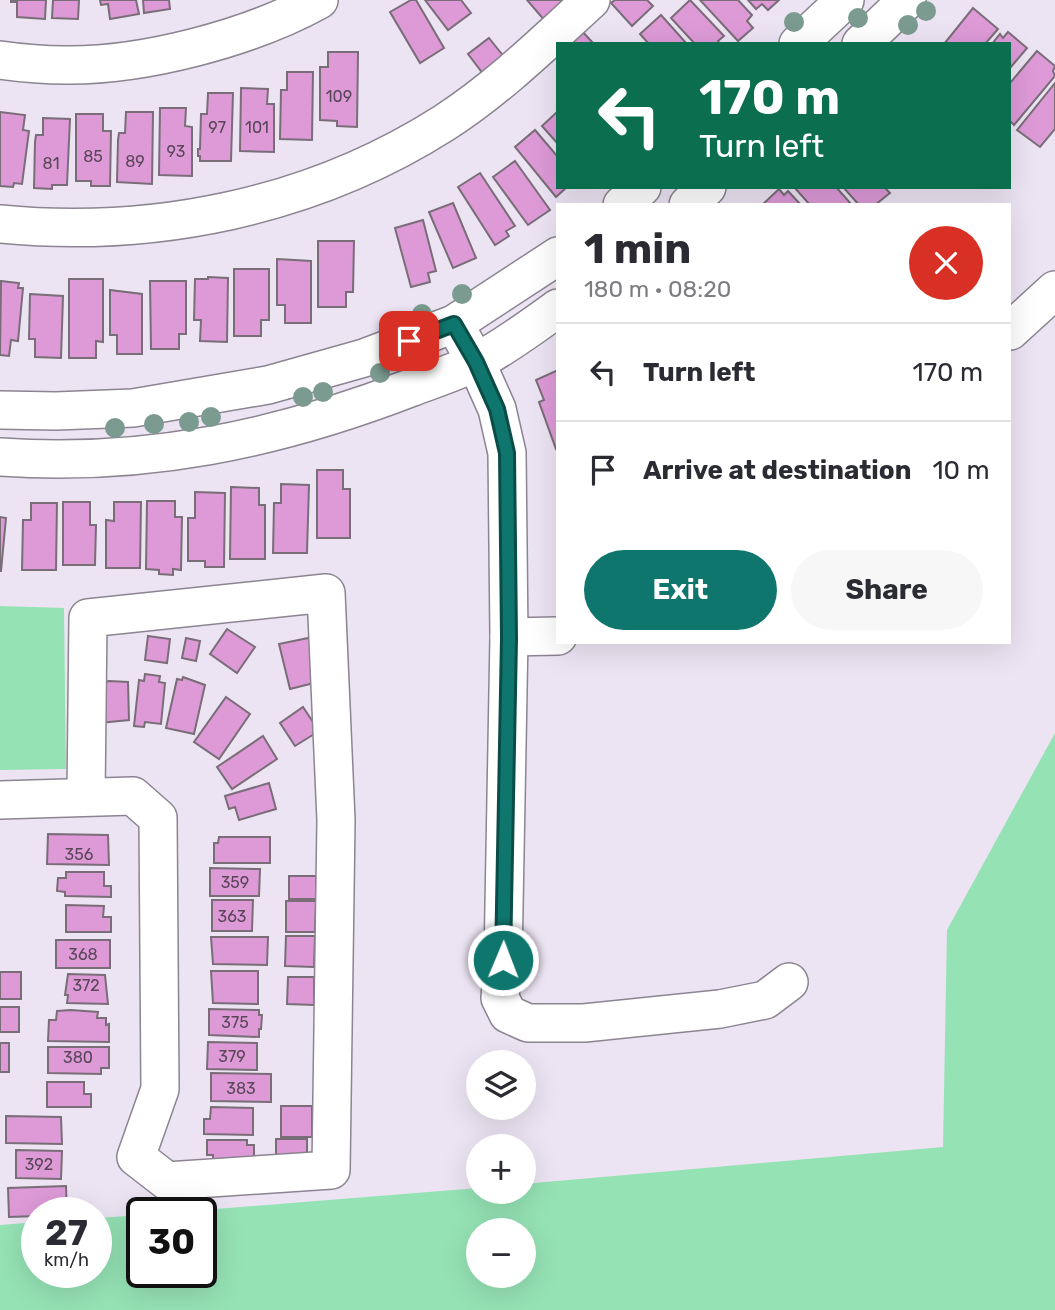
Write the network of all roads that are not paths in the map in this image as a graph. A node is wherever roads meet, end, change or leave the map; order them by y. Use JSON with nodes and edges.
{"nodes":[{"id":1,"x":319,"y":0,"type":"edge"},
{"id":2,"x":591,"y":0,"type":"edge"},
{"id":3,"x":845,"y":0,"type":"edge"},
{"id":4,"x":907,"y":0,"type":"edge"},
{"id":5,"x":242,"y":16,"type":"edge"},
{"id":6,"x":800,"y":42,"type":"edge"},
{"id":7,"x":863,"y":42,"type":"edge"},
{"id":8,"x":0,"y":60,"type":"edge"},
{"id":9,"x":640,"y":189,"type":"edge"},
{"id":10,"x":705,"y":189,"type":"edge"},
{"id":11,"x":624,"y":203,"type":"edge"},
{"id":12,"x":690,"y":203,"type":"edge"},
{"id":13,"x":0,"y":224,"type":"edge"},
{"id":14,"x":556,"y":257,"type":"edge"},
{"id":15,"x":1055,"y":290,"type":"edge"},
{"id":16,"x":556,"y":308,"type":"edge"},
{"id":17,"x":454,"y":324,"type":"junction"},
{"id":18,"x":1011,"y":330,"type":"edge"},
{"id":19,"x":476,"y":362,"type":"junction"},
{"id":20,"x":0,"y":410,"type":"edge"},
{"id":21,"x":0,"y":457,"type":"edge"},
{"id":22,"x":556,"y":636,"type":"edge"},
{"id":23,"x":509,"y":638,"type":"junction"},
{"id":24,"x":86,"y":797,"type":"junction"},
{"id":25,"x":0,"y":800,"type":"edge"},
{"id":26,"x":789,"y":982,"type":"dead end"}],
"edges":[{"from":1,"to":5,"type":"street"},
{"from":2,"to":13,"type":"street"},
{"from":3,"to":6,"type":"street"},
{"from":4,"to":7,"type":"street"},
{"from":5,"to":8,"type":"street"},
{"from":9,"to":11,"type":"street"},
{"from":10,"to":12,"type":"street"},
{"from":14,"to":17,"type":"street"},
{"from":15,"to":18,"type":"street"},
{"from":16,"to":19,"type":"street"},
{"from":17,"to":19,"type":"street"},
{"from":17,"to":20,"type":"street"},
{"from":19,"to":21,"type":"street"},
{"from":19,"to":23,"type":"street"},
{"from":22,"to":23,"type":"street"},
{"from":23,"to":26,"type":"street"},
{"from":24,"to":24,"type":"street"},
{"from":24,"to":25,"type":"street"}]}
